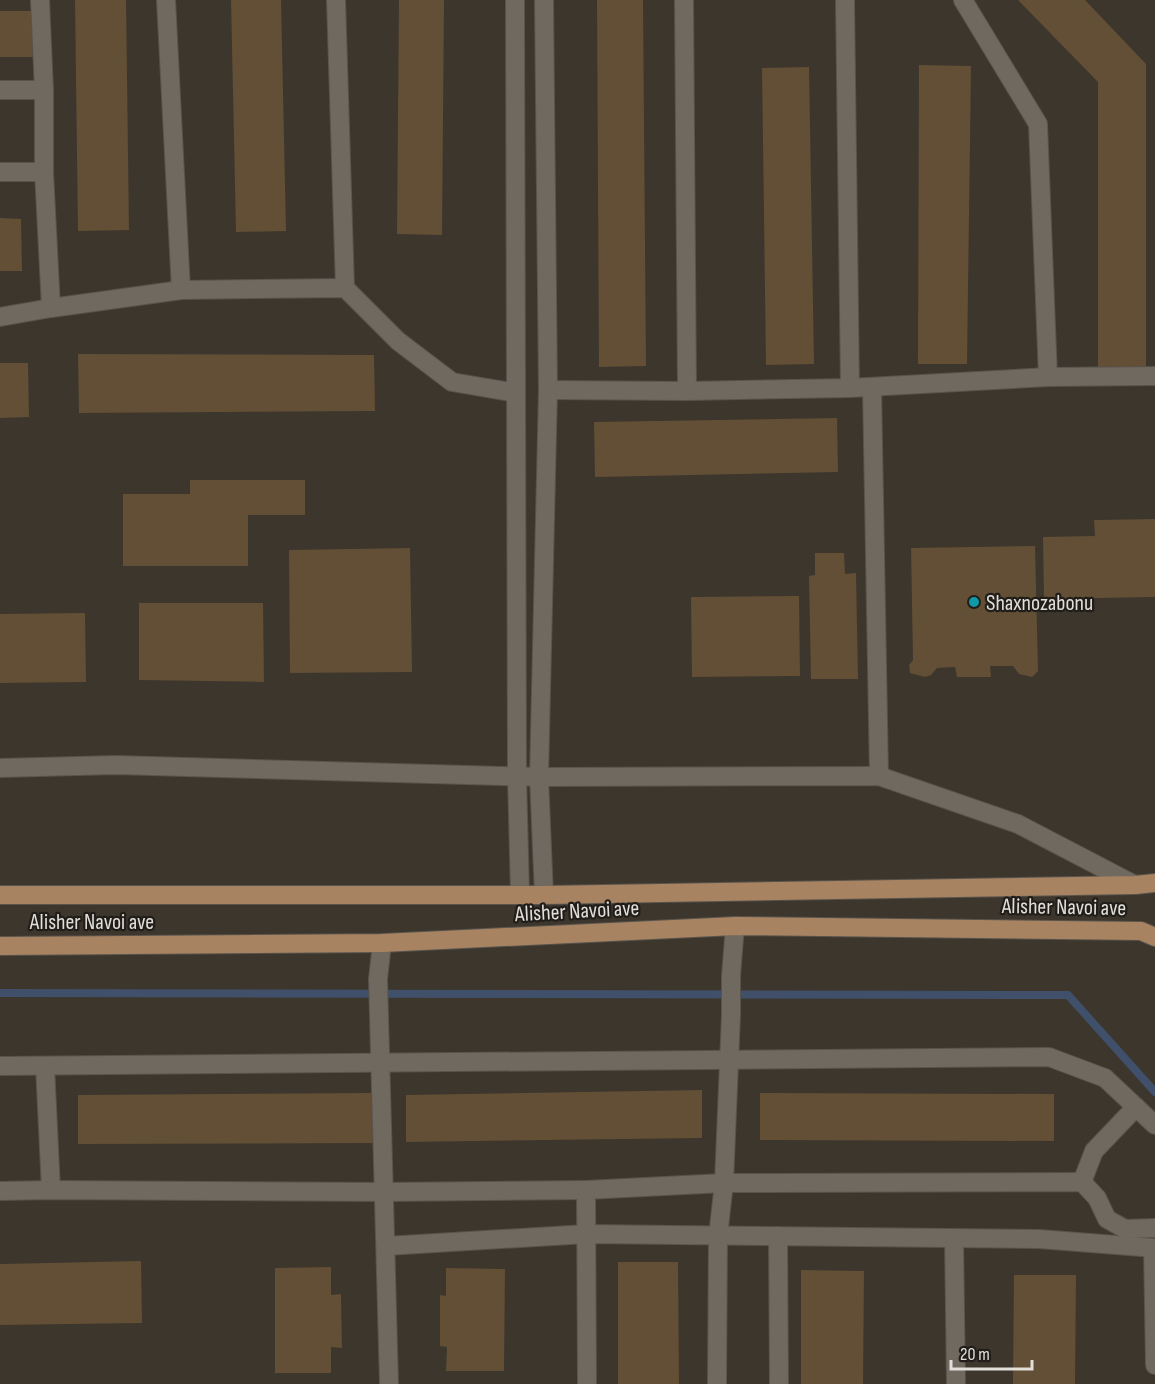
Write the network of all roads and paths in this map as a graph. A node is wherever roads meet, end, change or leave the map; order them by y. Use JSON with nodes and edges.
{"nodes":[{"id":1,"x":40,"y":0,"type":"edge"},
{"id":2,"x":166,"y":0,"type":"edge"},
{"id":3,"x":336,"y":0,"type":"edge"},
{"id":4,"x":515,"y":0,"type":"edge"},
{"id":5,"x":544,"y":0,"type":"edge"},
{"id":6,"x":684,"y":0,"type":"edge"},
{"id":7,"x":845,"y":0,"type":"edge"},
{"id":8,"x":963,"y":0,"type":"edge"},
{"id":9,"x":0,"y":90,"type":"edge"},
{"id":10,"x":44,"y":90,"type":"junction"},
{"id":11,"x":0,"y":172,"type":"edge"},
{"id":12,"x":44,"y":172,"type":"junction"},
{"id":13,"x":345,"y":288,"type":"junction"},
{"id":14,"x":181,"y":290,"type":"junction"},
{"id":15,"x":51,"y":308,"type":"junction"},
{"id":16,"x":0,"y":317,"type":"edge"},
{"id":17,"x":1155,"y":376,"type":"edge"},
{"id":18,"x":1048,"y":377,"type":"junction"},
{"id":19,"x":872,"y":387,"type":"junction"},
{"id":20,"x":849,"y":388,"type":"junction"},
{"id":21,"x":548,"y":390,"type":"junction"},
{"id":22,"x":687,"y":391,"type":"junction"},
{"id":23,"x":516,"y":393,"type":"junction"},
{"id":24,"x":0,"y":768,"type":"edge"},
{"id":25,"x":517,"y":776,"type":"junction"},
{"id":26,"x":879,"y":776,"type":"junction"},
{"id":27,"x":539,"y":777,"type":"junction"},
{"id":28,"x":1155,"y":883,"type":"edge"},
{"id":29,"x":1135,"y":885,"type":"junction"},
{"id":30,"x":0,"y":895,"type":"edge"},
{"id":31,"x":520,"y":895,"type":"junction"},
{"id":32,"x":544,"y":895,"type":"junction"},
{"id":33,"x":735,"y":926,"type":"junction"},
{"id":34,"x":1155,"y":938,"type":"edge"},
{"id":35,"x":382,"y":943,"type":"junction"},
{"id":36,"x":0,"y":946,"type":"edge"},
{"id":37,"x":729,"y":1060,"type":"junction"},
{"id":38,"x":380,"y":1063,"type":"junction"},
{"id":39,"x":0,"y":1066,"type":"edge"},
{"id":40,"x":45,"y":1066,"type":"junction"},
{"id":41,"x":1136,"y":1107,"type":"junction"},
{"id":42,"x":1155,"y":1125,"type":"edge"},
{"id":43,"x":1082,"y":1182,"type":"junction"},
{"id":44,"x":724,"y":1183,"type":"junction"},
{"id":45,"x":51,"y":1190,"type":"junction"},
{"id":46,"x":586,"y":1190,"type":"junction"},
{"id":47,"x":0,"y":1191,"type":"edge"},
{"id":48,"x":385,"y":1192,"type":"junction"},
{"id":49,"x":1155,"y":1228,"type":"edge"},
{"id":50,"x":587,"y":1234,"type":"junction"},
{"id":51,"x":718,"y":1236,"type":"junction"},
{"id":52,"x":778,"y":1236,"type":"junction"},
{"id":53,"x":954,"y":1238,"type":"junction"},
{"id":54,"x":386,"y":1246,"type":"junction"},
{"id":55,"x":1154,"y":1248,"type":"edge"},
{"id":56,"x":1155,"y":1365,"type":"edge"},
{"id":57,"x":389,"y":1384,"type":"edge"},
{"id":58,"x":587,"y":1384,"type":"edge"},
{"id":59,"x":717,"y":1384,"type":"edge"},
{"id":60,"x":779,"y":1384,"type":"edge"},
{"id":61,"x":956,"y":1384,"type":"edge"}],
"edges":[{"from":1,"to":10,"type":"street"},
{"from":2,"to":14,"type":"street"},
{"from":3,"to":13,"type":"street"},
{"from":4,"to":23,"type":"street"},
{"from":5,"to":21,"type":"street"},
{"from":6,"to":22,"type":"street"},
{"from":7,"to":20,"type":"street"},
{"from":8,"to":18,"type":"street"},
{"from":9,"to":10,"type":"street"},
{"from":10,"to":12,"type":"street"},
{"from":11,"to":12,"type":"street"},
{"from":12,"to":15,"type":"street"},
{"from":13,"to":14,"type":"street"},
{"from":13,"to":23,"type":"street"},
{"from":14,"to":15,"type":"street"},
{"from":15,"to":16,"type":"street"},
{"from":17,"to":18,"type":"street"},
{"from":18,"to":19,"type":"street"},
{"from":19,"to":20,"type":"street"},
{"from":19,"to":26,"type":"street"},
{"from":20,"to":22,"type":"street"},
{"from":21,"to":22,"type":"street"},
{"from":21,"to":27,"type":"street"},
{"from":23,"to":25,"type":"street"},
{"from":24,"to":25,"type":"street"},
{"from":25,"to":27,"type":"street"},
{"from":25,"to":31,"type":"street"},
{"from":26,"to":27,"type":"street"},
{"from":26,"to":29,"type":"street"},
{"from":27,"to":32,"type":"street"},
{"from":28,"to":29,"type":"main road","name":"Alisher Navoi ave"},
{"from":29,"to":32,"type":"main road","name":"Alisher Navoi ave"},
{"from":30,"to":31,"type":"main road","name":"Alisher Navoi ave"},
{"from":31,"to":32,"type":"main road","name":"Alisher Navoi ave"},
{"from":33,"to":34,"type":"main road","name":"Alisher Navoi ave"},
{"from":33,"to":35,"type":"main road","name":"Alisher Navoi ave"},
{"from":33,"to":37,"type":"street"},
{"from":35,"to":36,"type":"main road","name":"Alisher Navoi ave"},
{"from":35,"to":38,"type":"street"},
{"from":37,"to":38,"type":"street"},
{"from":37,"to":41,"type":"street"},
{"from":37,"to":44,"type":"street"},
{"from":38,"to":40,"type":"street"},
{"from":38,"to":48,"type":"street"},
{"from":39,"to":40,"type":"street"},
{"from":40,"to":45,"type":"street"},
{"from":41,"to":42,"type":"street"},
{"from":41,"to":43,"type":"street"},
{"from":43,"to":44,"type":"street"},
{"from":43,"to":49,"type":"street"},
{"from":44,"to":46,"type":"street"},
{"from":44,"to":51,"type":"street"},
{"from":45,"to":47,"type":"street"},
{"from":45,"to":48,"type":"street"},
{"from":46,"to":48,"type":"street"},
{"from":46,"to":50,"type":"street"},
{"from":48,"to":54,"type":"street"},
{"from":50,"to":51,"type":"street"},
{"from":50,"to":54,"type":"street"},
{"from":50,"to":58,"type":"street"},
{"from":51,"to":52,"type":"street"},
{"from":51,"to":59,"type":"street"},
{"from":52,"to":53,"type":"street"},
{"from":52,"to":60,"type":"street"},
{"from":53,"to":55,"type":"street"},
{"from":53,"to":61,"type":"street"},
{"from":54,"to":57,"type":"street"},
{"from":55,"to":56,"type":"street"}]}
